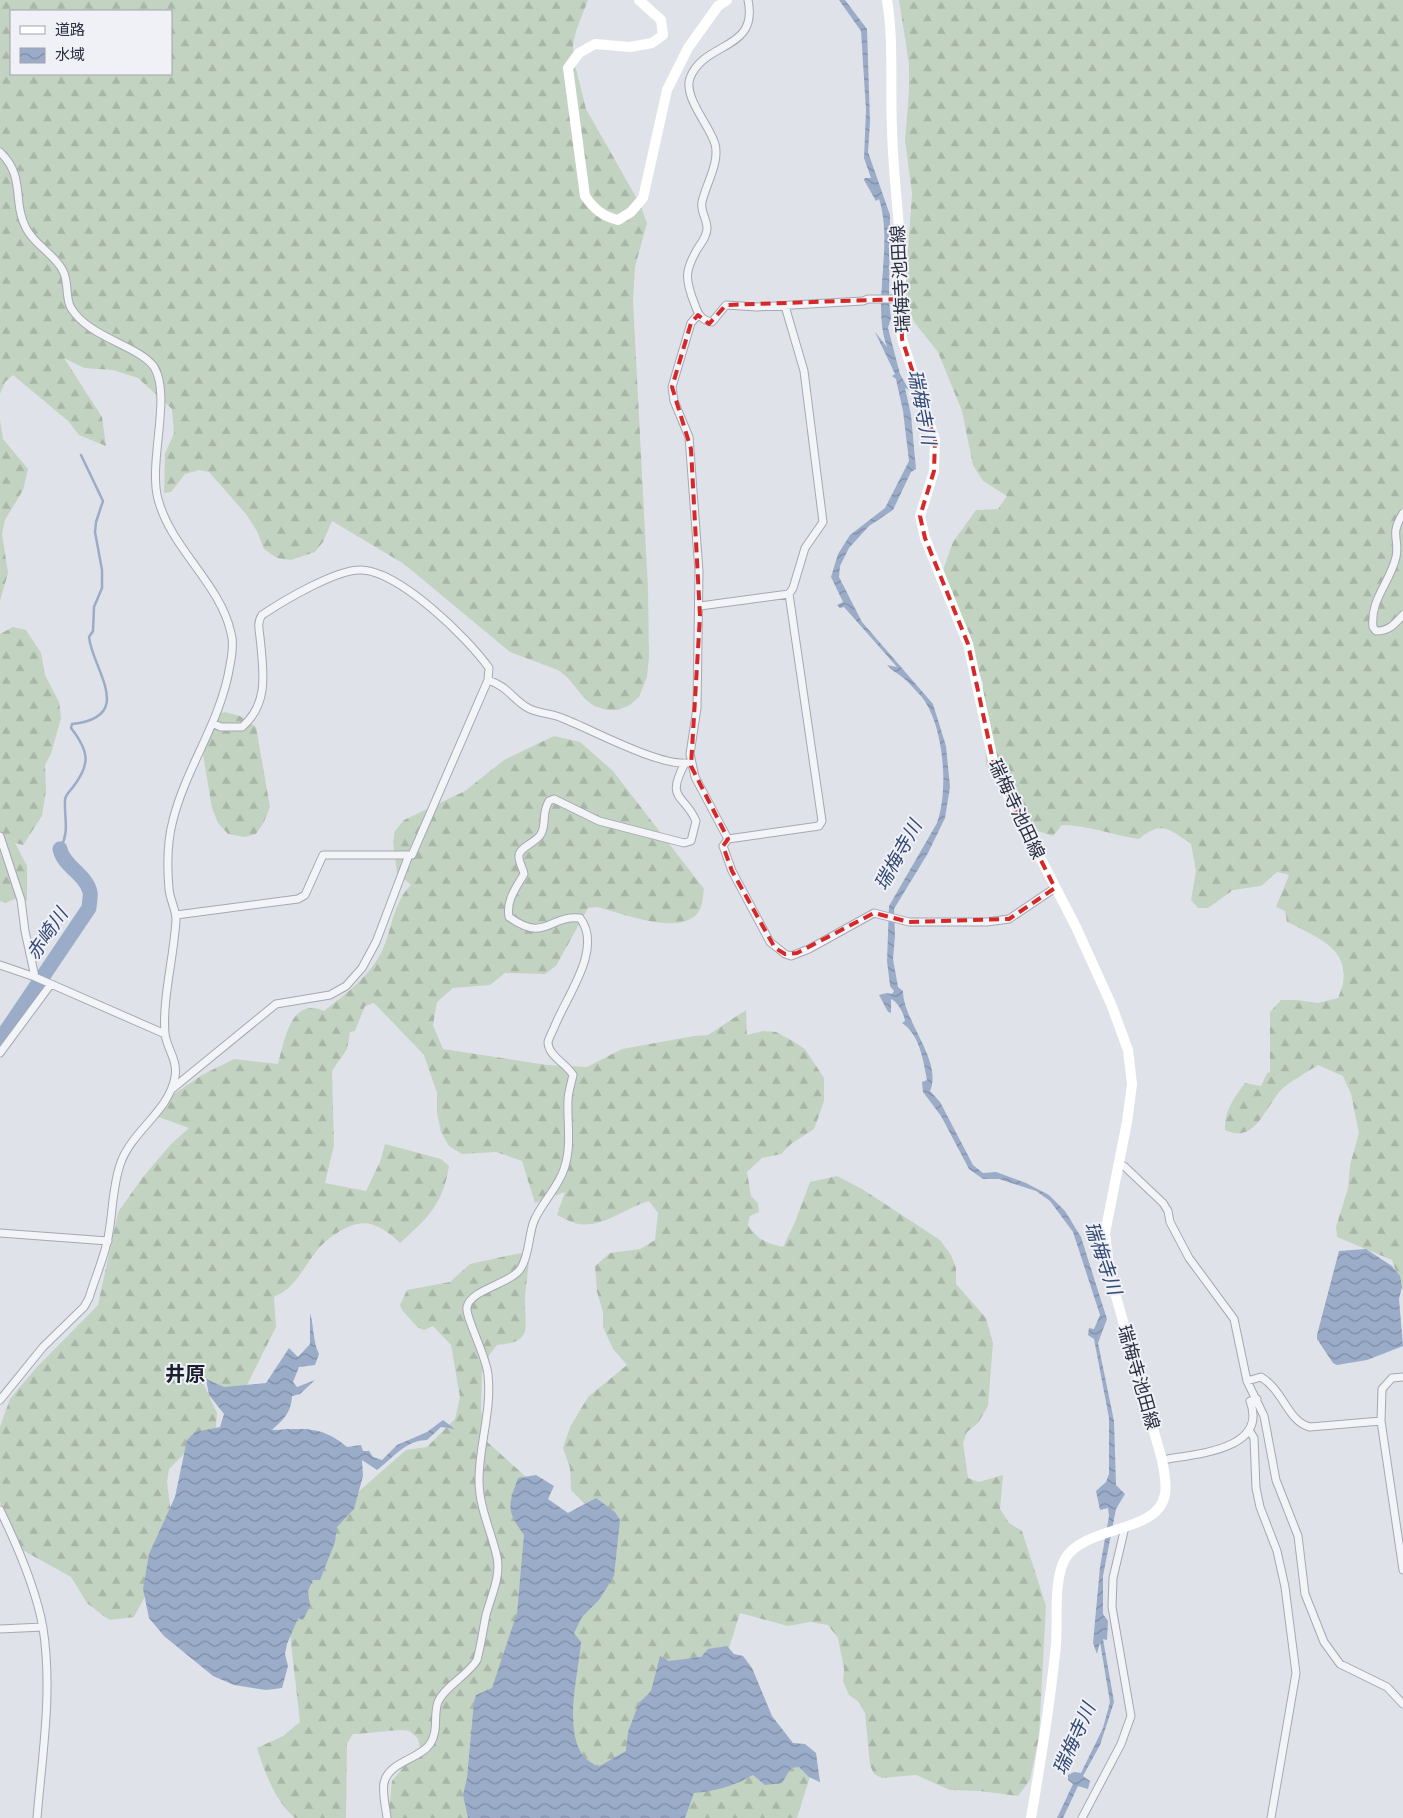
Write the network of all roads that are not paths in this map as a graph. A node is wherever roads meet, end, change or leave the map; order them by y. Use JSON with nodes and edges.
{"nodes":[{"id":1,"x":639,"y":0,"type":"edge"},
{"id":2,"x":727,"y":0,"type":"edge"},
{"id":3,"x":748,"y":0,"type":"edge"},
{"id":4,"x":887,"y":0,"type":"edge"},
{"id":5,"x":0,"y":152,"type":"edge"},
{"id":6,"x":902,"y":300,"type":"junction"},
{"id":7,"x":785,"y":306,"type":"junction"},
{"id":8,"x":698,"y":315,"type":"junction"},
{"id":9,"x":1403,"y":513,"type":"edge"},
{"id":10,"x":789,"y":594,"type":"junction"},
{"id":11,"x":700,"y":606,"type":"junction"},
{"id":12,"x":1403,"y":615,"type":"edge"},
{"id":13,"x":488,"y":680,"type":"junction"},
{"id":14,"x":214,"y":724,"type":"junction"},
{"id":15,"x":688,"y":763,"type":"junction"},
{"id":16,"x":0,"y":836,"type":"edge"},
{"id":17,"x":728,"y":839,"type":"junction"},
{"id":18,"x":409,"y":855,"type":"junction"},
{"id":19,"x":1055,"y":888,"type":"junction"},
{"id":20,"x":176,"y":915,"type":"junction"},
{"id":21,"x":0,"y":965,"type":"edge"},
{"id":22,"x":35,"y":977,"type":"junction"},
{"id":23,"x":51,"y":984,"type":"junction"},
{"id":24,"x":165,"y":1034,"type":"junction"},
{"id":25,"x":0,"y":1053,"type":"edge"},
{"id":26,"x":172,"y":1089,"type":"junction"},
{"id":27,"x":1120,"y":1165,"type":"junction"},
{"id":28,"x":0,"y":1232,"type":"edge"},
{"id":29,"x":108,"y":1241,"type":"junction"},
{"id":30,"x":1403,"y":1377,"type":"edge"},
{"id":31,"x":1247,"y":1382,"type":"junction"},
{"id":32,"x":1257,"y":1399,"type":"junction"},
{"id":33,"x":0,"y":1400,"type":"edge"},
{"id":34,"x":1381,"y":1421,"type":"junction"},
{"id":35,"x":1249,"y":1430,"type":"junction"},
{"id":36,"x":1162,"y":1460,"type":"junction"},
{"id":37,"x":0,"y":1510,"type":"edge"},
{"id":38,"x":1125,"y":1527,"type":"junction"},
{"id":39,"x":1403,"y":1570,"type":"edge"},
{"id":40,"x":43,"y":1627,"type":"junction"},
{"id":41,"x":0,"y":1629,"type":"edge"},
{"id":42,"x":1403,"y":1704,"type":"edge"},
{"id":43,"x":36,"y":1818,"type":"edge"},
{"id":44,"x":387,"y":1818,"type":"edge"},
{"id":45,"x":1030,"y":1818,"type":"edge"},
{"id":46,"x":1082,"y":1818,"type":"edge"},
{"id":47,"x":1271,"y":1818,"type":"edge"}],
"edges":[{"from":1,"to":2,"type":"main road"},
{"from":3,"to":8,"type":"street"},
{"from":4,"to":6,"type":"main road","name":"瑞梅寺池田線"},
{"from":5,"to":14,"type":"street"},
{"from":6,"to":7,"type":"street"},
{"from":6,"to":19,"type":"main road","name":"瑞梅寺池田線"},
{"from":7,"to":8,"type":"street"},
{"from":7,"to":10,"type":"street"},
{"from":8,"to":11,"type":"street"},
{"from":9,"to":12,"type":"street"},
{"from":10,"to":11,"type":"street"},
{"from":10,"to":17,"type":"street"},
{"from":11,"to":15,"type":"street"},
{"from":13,"to":14,"type":"street"},
{"from":13,"to":15,"type":"street"},
{"from":13,"to":18,"type":"street"},
{"from":14,"to":20,"type":"street"},
{"from":15,"to":17,"type":"street"},
{"from":15,"to":44,"type":"street"},
{"from":16,"to":22,"type":"street"},
{"from":17,"to":19,"type":"street"},
{"from":18,"to":20,"type":"street"},
{"from":18,"to":26,"type":"street"},
{"from":19,"to":27,"type":"main road","name":"瑞梅寺池田線"},
{"from":20,"to":24,"type":"street"},
{"from":21,"to":22,"type":"street"},
{"from":22,"to":23,"type":"street"},
{"from":23,"to":24,"type":"street"},
{"from":23,"to":25,"type":"street"},
{"from":24,"to":26,"type":"street"},
{"from":26,"to":29,"type":"street"},
{"from":27,"to":31,"type":"street"},
{"from":27,"to":36,"type":"main road","name":"瑞梅寺池田線"},
{"from":28,"to":29,"type":"street"},
{"from":29,"to":33,"type":"street"},
{"from":30,"to":34,"type":"street"},
{"from":31,"to":32,"type":"street"},
{"from":31,"to":34,"type":"street"},
{"from":32,"to":35,"type":"street"},
{"from":32,"to":42,"type":"street"},
{"from":34,"to":39,"type":"street"},
{"from":35,"to":36,"type":"street"},
{"from":35,"to":47,"type":"street"},
{"from":36,"to":38,"type":"main road","name":"瑞梅寺池田線"},
{"from":37,"to":40,"type":"street"},
{"from":38,"to":45,"type":"main road","name":"瑞梅寺池田線"},
{"from":38,"to":46,"type":"street"},
{"from":40,"to":41,"type":"street"},
{"from":40,"to":43,"type":"street"}]}
